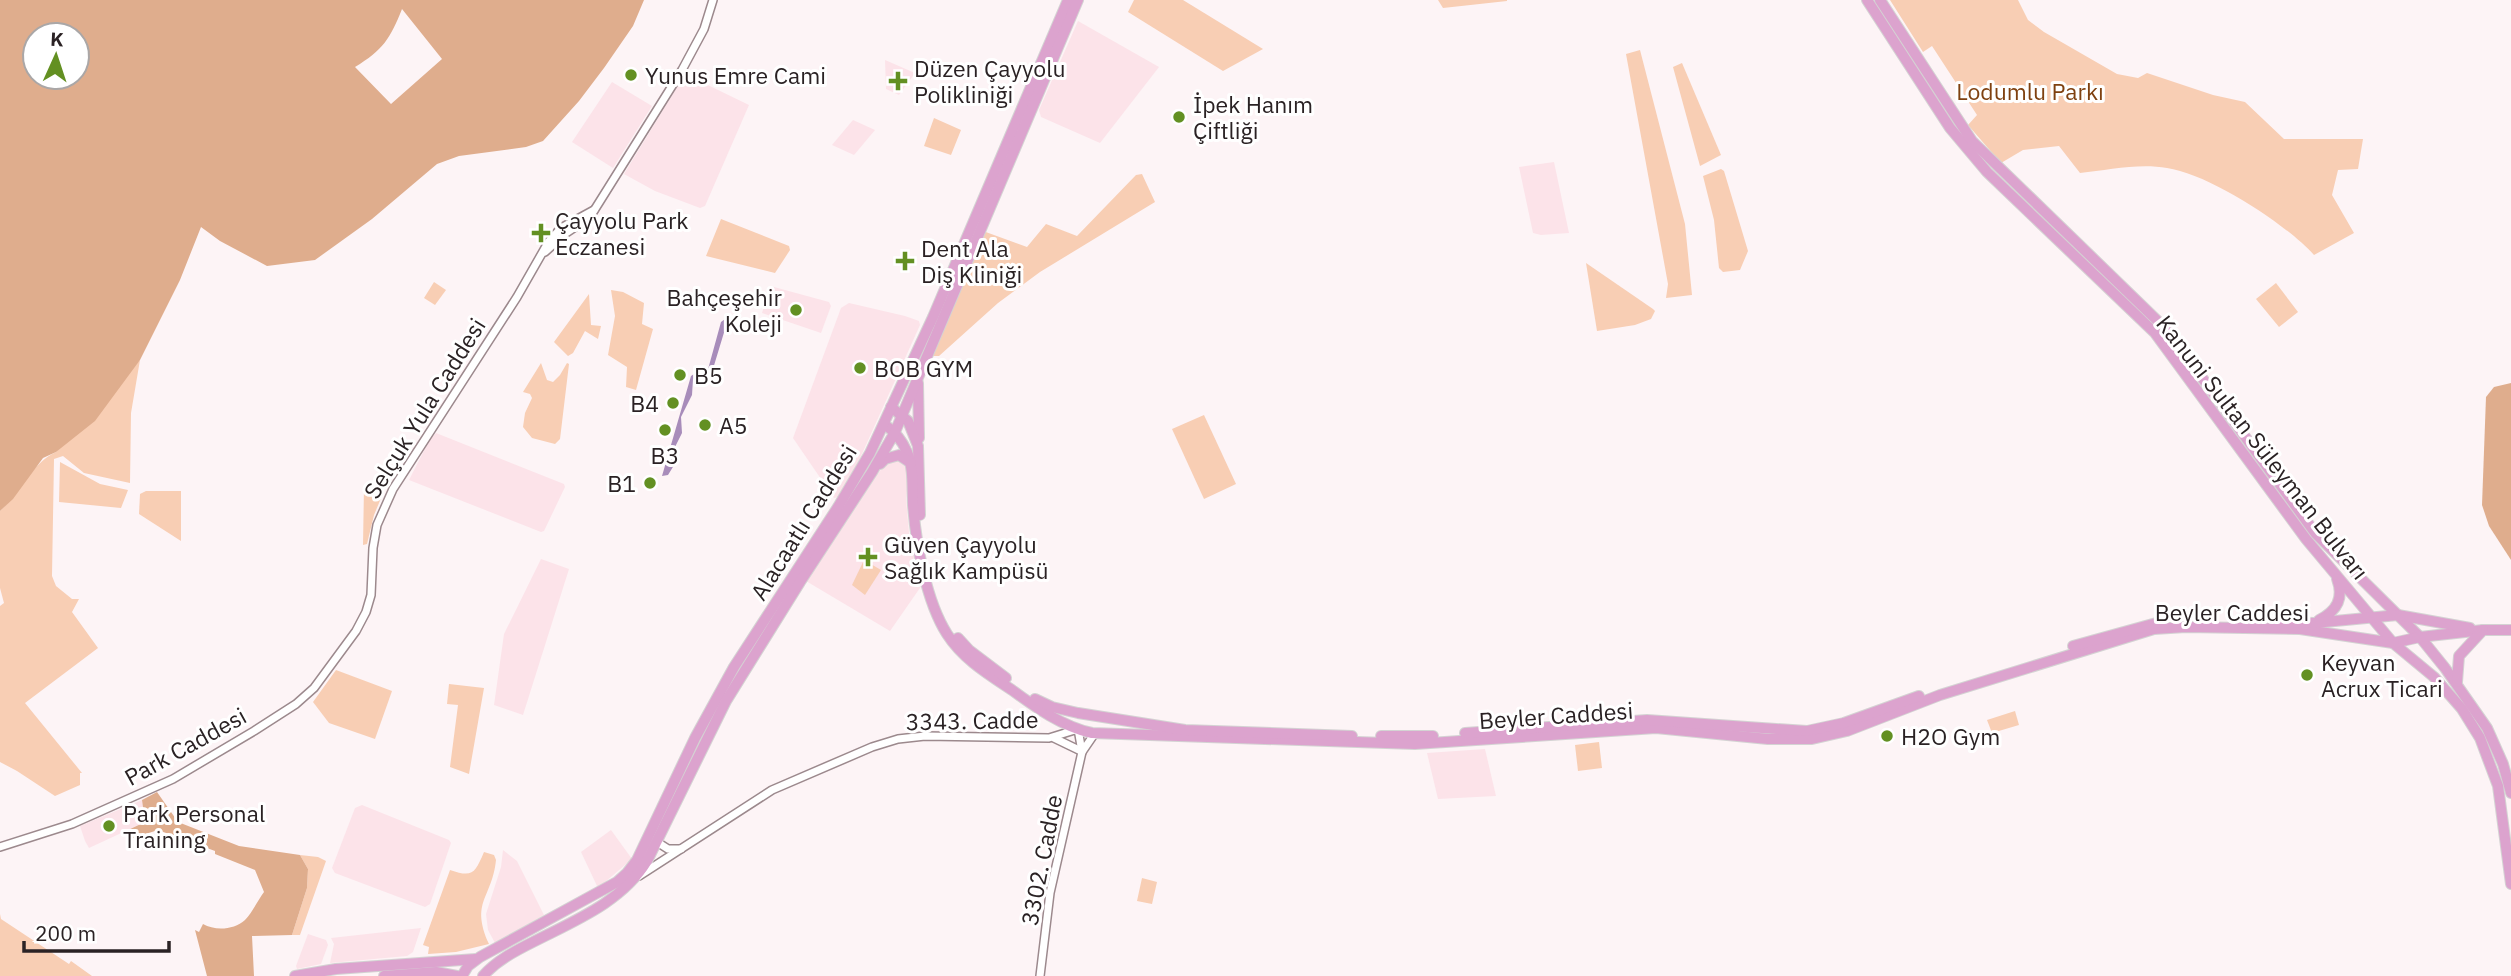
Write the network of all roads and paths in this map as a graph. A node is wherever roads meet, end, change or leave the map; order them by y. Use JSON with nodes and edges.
{"nodes":[{"id":1,"x":713,"y":0,"type":"edge"},
{"id":2,"x":1068,"y":0,"type":"edge"},
{"id":3,"x":1078,"y":0,"type":"edge"},
{"id":4,"x":1867,"y":0,"type":"edge"},
{"id":5,"x":1880,"y":0,"type":"edge"},
{"id":6,"x":919,"y":371,"type":"junction"},
{"id":7,"x":891,"y":407,"type":"junction"},
{"id":8,"x":902,"y":414,"type":"junction"},
{"id":9,"x":884,"y":424,"type":"junction"},
{"id":10,"x":894,"y":432,"type":"junction"},
{"id":11,"x":920,"y":452,"type":"junction"},
{"id":12,"x":911,"y":463,"type":"junction"},
{"id":13,"x":873,"y":472,"type":"junction"},
{"id":14,"x":2334,"y":572,"type":"junction"},
{"id":15,"x":2362,"y":582,"type":"junction"},
{"id":16,"x":2352,"y":594,"type":"junction"},
{"id":17,"x":2398,"y":615,"type":"junction"},
{"id":18,"x":2372,"y":618,"type":"junction"},
{"id":19,"x":2314,"y":622,"type":"junction"},
{"id":20,"x":2483,"y":630,"type":"junction"},
{"id":21,"x":356,"y":631,"type":"joint"},
{"id":22,"x":2511,"y":631,"type":"edge"},
{"id":23,"x":2420,"y":637,"type":"junction"},
{"id":24,"x":2393,"y":643,"type":"junction"},
{"id":25,"x":2431,"y":651,"type":"junction"},
{"id":26,"x":2419,"y":664,"type":"junction"},
{"id":27,"x":2457,"y":684,"type":"junction"},
{"id":28,"x":1944,"y":690,"type":"junction"},
{"id":29,"x":1090,"y":716,"type":"junction"},
{"id":30,"x":1078,"y":729,"type":"junction"},
{"id":31,"x":1095,"y":733,"type":"junction"},
{"id":32,"x":1521,"y":733,"type":"junction"},
{"id":33,"x":1054,"y":738,"type":"junction"},
{"id":34,"x":1082,"y":752,"type":"junction"},
{"id":35,"x":2511,"y":793,"type":"edge"},
{"id":36,"x":657,"y":842,"type":"junction"},
{"id":37,"x":0,"y":847,"type":"edge"},
{"id":38,"x":681,"y":849,"type":"junction"},
{"id":39,"x":636,"y":878,"type":"junction"},
{"id":40,"x":2511,"y":884,"type":"edge"},
{"id":41,"x":477,"y":959,"type":"junction"},
{"id":42,"x":485,"y":973,"type":"edge"},
{"id":43,"x":295,"y":976,"type":"edge"},
{"id":44,"x":384,"y":976,"type":"edge"},
{"id":45,"x":460,"y":976,"type":"edge"},
{"id":46,"x":1040,"y":976,"type":"edge"}],
"edges":[{"from":1,"to":21,"type":"street","name":"Selçuk Yula Caddesi"},
{"from":2,"to":7,"type":"main road","name":"Alacaatlı Caddesi"},
{"from":3,"to":6,"type":"main road","name":"Alacaatlı Caddesi"},
{"from":4,"to":14,"type":"main road","name":"Kanuni Sultan Süleyman Bulvarı"},
{"from":5,"to":15,"type":"main road","name":"Kanuni Sultan Süleyman Bulvarı"},
{"from":6,"to":8,"type":"main road","name":"Alacaatlı Caddesi"},
{"from":6,"to":11,"type":"main road"},
{"from":7,"to":8,"type":"main road"},
{"from":7,"to":9,"type":"main road","name":"Alacaatlı Caddesi"},
{"from":8,"to":10,"type":"main road","name":"Alacaatlı Caddesi"},
{"from":8,"to":11,"type":"main road","name":"Beyler Caddesi"},
{"from":9,"to":10,"type":"main road"},
{"from":9,"to":41,"type":"main road","name":"Alacaatlı Caddesi"},
{"from":10,"to":12,"type":"main road","name":"Beyler Caddesi"},
{"from":10,"to":13,"type":"main road","name":"Alacaatlı Caddesi"},
{"from":11,"to":29,"type":"main road","name":"Beyler Caddesi"},
{"from":12,"to":13,"type":"main road"},
{"from":12,"to":30,"type":"main road","name":"Beyler Caddesi"},
{"from":13,"to":36,"type":"main road","name":"Alacaatlı Caddesi"},
{"from":14,"to":16,"type":"main road","name":"Kanuni Sultan Süleyman Bulvarı"},
{"from":14,"to":19,"type":"main road"},
{"from":15,"to":16,"type":"main road"},
{"from":15,"to":17,"type":"main road","name":"Kanuni Sultan Süleyman Bulvarı"},
{"from":16,"to":18,"type":"main road","name":"Kanuni Sultan Süleyman Bulvarı"},
{"from":17,"to":18,"type":"main road","name":"Beyler Caddesi"},
{"from":17,"to":20,"type":"main road","name":"Beyler Caddesi"},
{"from":17,"to":23,"type":"main road","name":"Kanuni Sultan Süleyman Bulvarı"},
{"from":18,"to":19,"type":"main road","name":"Beyler Caddesi"},
{"from":18,"to":24,"type":"main road","name":"Kanuni Sultan Süleyman Bulvarı"},
{"from":19,"to":28,"type":"main road","name":"Beyler Caddesi"},
{"from":20,"to":22,"type":"main road"},
{"from":20,"to":23,"type":"main road"},
{"from":20,"to":27,"type":"main road"},
{"from":21,"to":37,"type":"street","name":"Park Caddesi"},
{"from":23,"to":24,"type":"main road"},
{"from":23,"to":25,"type":"main road","name":"Kanuni Sultan Süleyman Bulvarı"},
{"from":24,"to":26,"type":"main road","name":"Kanuni Sultan Süleyman Bulvarı"},
{"from":24,"to":28,"type":"main road","name":"Beyler Caddesi"},
{"from":25,"to":26,"type":"main road"},
{"from":25,"to":27,"type":"main road","name":"Kanuni Sultan Süleyman Bulvarı"},
{"from":26,"to":40,"type":"main road","name":"Kanuni Sultan Süleyman Bulvarı"},
{"from":27,"to":35,"type":"main road","name":"Kanuni Sultan Süleyman Bulvarı"},
{"from":28,"to":32,"type":"main road","name":"Beyler Caddesi"},
{"from":29,"to":30,"type":"main road"},
{"from":29,"to":31,"type":"main road"},
{"from":29,"to":32,"type":"main road","name":"Beyler Caddesi"},
{"from":30,"to":31,"type":"main road","name":"Beyler Caddesi"},
{"from":30,"to":33,"type":"street","name":"3343. Cadde"},
{"from":30,"to":34,"type":"street","name":"3302. Cadde"},
{"from":31,"to":32,"type":"main road","name":"Beyler Caddesi"},
{"from":31,"to":34,"type":"street","name":"3302. Cadde"},
{"from":33,"to":34,"type":"street"},
{"from":33,"to":38,"type":"street","name":"3343. Cadde"},
{"from":34,"to":46,"type":"street","name":"3302. Cadde"},
{"from":36,"to":38,"type":"street"},
{"from":36,"to":39,"type":"main road","name":"Alacaatlı Caddesi"},
{"from":38,"to":39,"type":"street","name":"3343. Cadde"},
{"from":39,"to":42,"type":"main road","name":"Alacaatlı Caddesi"},
{"from":41,"to":42,"type":"main road"},
{"from":41,"to":43,"type":"main road"},
{"from":41,"to":45,"type":"main road","name":"Alacaatlı Caddesi"},
{"from":44,"to":45,"type":"main road"}]}
